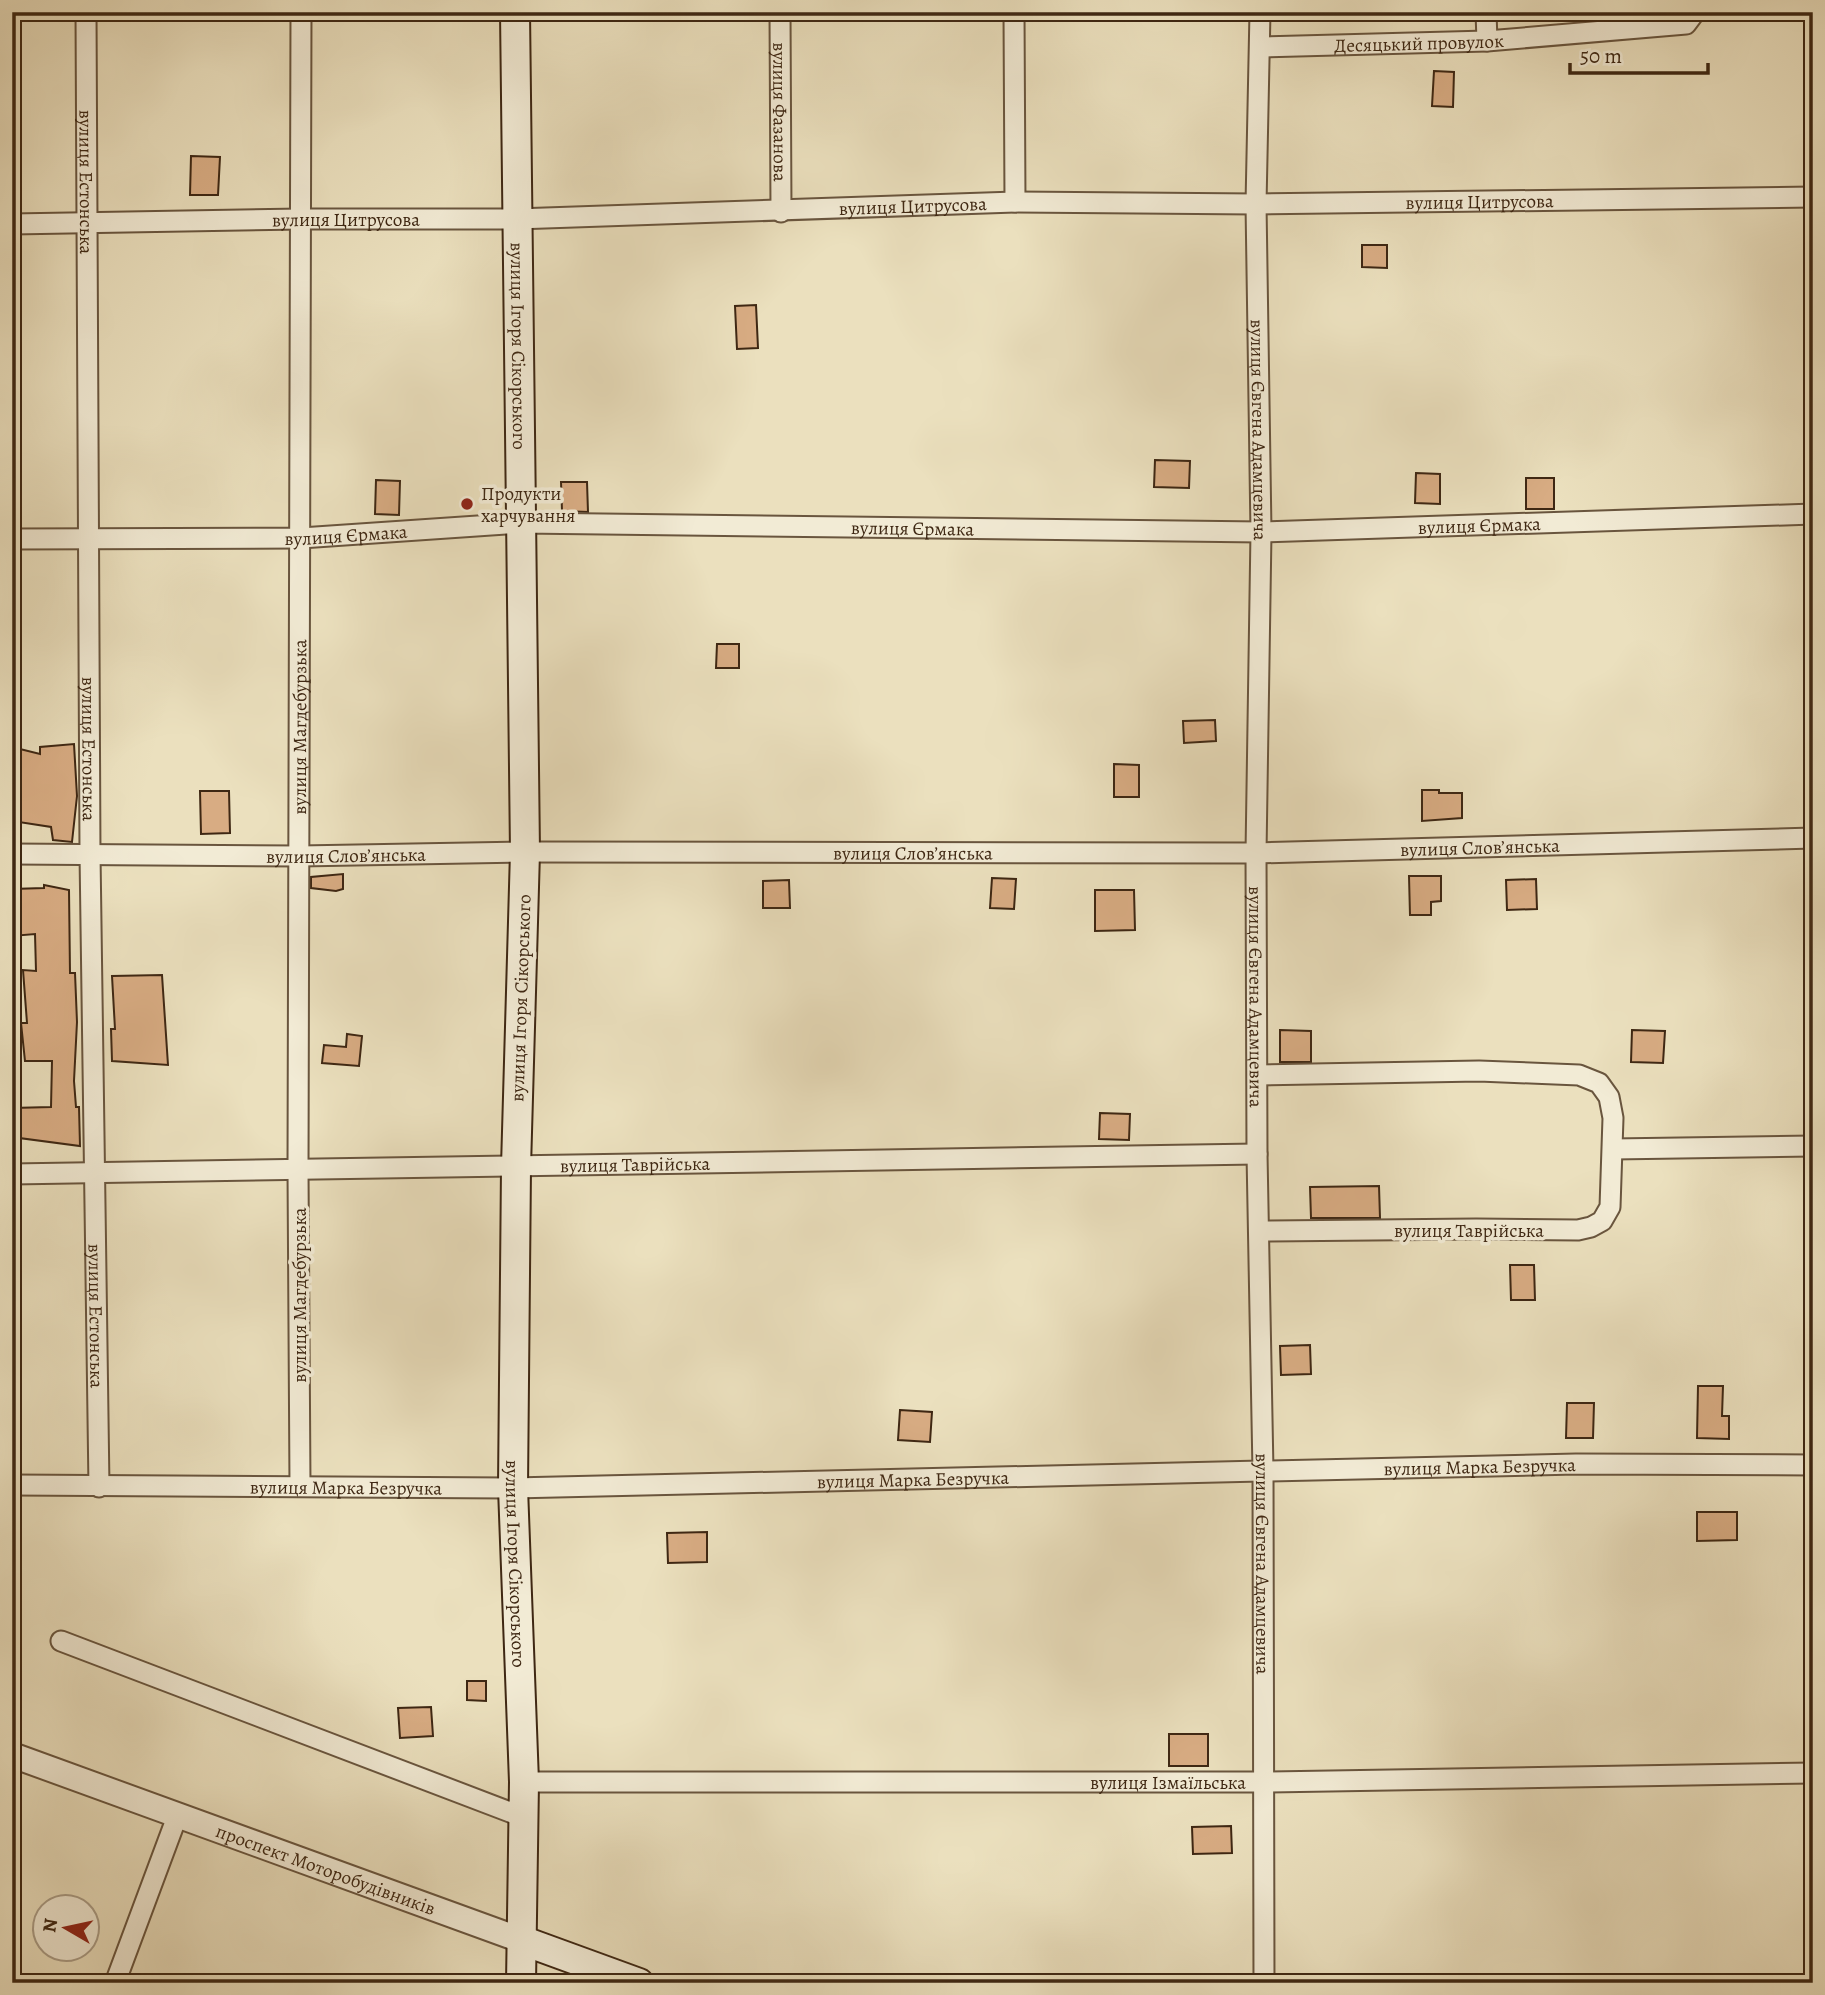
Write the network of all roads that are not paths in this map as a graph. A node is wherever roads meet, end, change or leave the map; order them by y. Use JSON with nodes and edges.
{"nodes":[{"id":1,"x":86,"y":12,"type":"edge"},
{"id":2,"x":301,"y":12,"type":"edge"},
{"id":3,"x":515,"y":12,"type":"edge"},
{"id":4,"x":780,"y":12,"type":"edge"},
{"id":5,"x":1014,"y":12,"type":"edge"},
{"id":6,"x":1260,"y":12,"type":"edge"},
{"id":7,"x":1486,"y":12,"type":"edge"},
{"id":8,"x":1695,"y":12,"type":"edge"},
{"id":9,"x":1487,"y":41,"type":"junction"},
{"id":10,"x":1261,"y":47,"type":"junction"},
{"id":11,"x":1813,"y":197,"type":"edge"},
{"id":12,"x":1015,"y":202,"type":"junction"},
{"id":13,"x":1256,"y":204,"type":"junction"},
{"id":14,"x":781,"y":212,"type":"junction"},
{"id":15,"x":301,"y":219,"type":"junction"},
{"id":16,"x":516,"y":219,"type":"junction"},
{"id":17,"x":88,"y":223,"type":"junction"},
{"id":18,"x":12,"y":224,"type":"edge"},
{"id":19,"x":1813,"y":514,"type":"edge"},
{"id":20,"x":522,"y":523,"type":"junction"},
{"id":21,"x":1261,"y":532,"type":"junction"},
{"id":22,"x":88,"y":538,"type":"junction"},
{"id":23,"x":301,"y":538,"type":"junction"},
{"id":24,"x":12,"y":539,"type":"edge"},
{"id":25,"x":1813,"y":838,"type":"edge"},
{"id":26,"x":525,"y":852,"type":"junction"},
{"id":27,"x":1256,"y":853,"type":"junction"},
{"id":28,"x":12,"y":854,"type":"edge"},
{"id":29,"x":90,"y":854,"type":"junction"},
{"id":30,"x":300,"y":856,"type":"junction"},
{"id":31,"x":1258,"y":1075,"type":"junction"},
{"id":32,"x":1813,"y":1146,"type":"edge"},
{"id":33,"x":1613,"y":1149,"type":"junction"},
{"id":34,"x":1257,"y":1154,"type":"junction"},
{"id":35,"x":516,"y":1167,"type":"junction"},
{"id":36,"x":298,"y":1170,"type":"junction"},
{"id":37,"x":96,"y":1173,"type":"junction"},
{"id":38,"x":12,"y":1174,"type":"edge"},
{"id":39,"x":1259,"y":1231,"type":"junction"},
{"id":40,"x":1813,"y":1465,"type":"edge"},
{"id":41,"x":1263,"y":1471,"type":"junction"},
{"id":42,"x":12,"y":1485,"type":"edge"},
{"id":43,"x":300,"y":1485,"type":"junction"},
{"id":44,"x":99,"y":1487,"type":"junction"},
{"id":45,"x":513,"y":1488,"type":"junction"},
{"id":46,"x":61,"y":1641,"type":"dead end"},
{"id":47,"x":12,"y":1755,"type":"edge"},
{"id":48,"x":1813,"y":1773,"type":"edge"},
{"id":49,"x":524,"y":1782,"type":"junction"},
{"id":50,"x":1263,"y":1782,"type":"junction"},
{"id":51,"x":178,"y":1814,"type":"junction"},
{"id":52,"x":523,"y":1816,"type":"junction"},
{"id":53,"x":522,"y":1940,"type":"junction"},
{"id":54,"x":115,"y":1983,"type":"edge"},
{"id":55,"x":521,"y":1983,"type":"edge"},
{"id":56,"x":639,"y":1983,"type":"edge"},
{"id":57,"x":1265,"y":1983,"type":"edge"}],
"edges":[{"from":1,"to":17,"type":"street","name":"вулиця Естонська"},
{"from":2,"to":15,"type":"street","name":"вулиця Магдебурзька"},
{"from":3,"to":16,"type":"main road","name":"вулиця Ігоря Сікорського"},
{"from":4,"to":14,"type":"street","name":"вулиця Фазанова"},
{"from":5,"to":12,"type":"street"},
{"from":6,"to":10,"type":"street","name":"вулиця Євгена Адамцевича"},
{"from":7,"to":9,"type":"street"},
{"from":8,"to":9,"type":"street","name":"Десяцький провулок"},
{"from":9,"to":10,"type":"street","name":"Десяцький провулок"},
{"from":10,"to":13,"type":"street","name":"вулиця Євгена Адамцевича"},
{"from":11,"to":13,"type":"street","name":"вулиця Цитрусова"},
{"from":12,"to":13,"type":"street","name":"вулиця Цитрусова"},
{"from":12,"to":14,"type":"street","name":"вулиця Цитрусова"},
{"from":13,"to":21,"type":"street","name":"вулиця Євгена Адамцевича"},
{"from":14,"to":16,"type":"street","name":"вулиця Цитрусова"},
{"from":15,"to":16,"type":"street","name":"вулиця Цитрусова"},
{"from":15,"to":17,"type":"street","name":"вулиця Цитрусова"},
{"from":15,"to":23,"type":"street","name":"вулиця Магдебурзька"},
{"from":16,"to":20,"type":"main road","name":"вулиця Ігоря Сікорського"},
{"from":17,"to":18,"type":"street","name":"вулиця Цитрусова"},
{"from":17,"to":22,"type":"street","name":"вулиця Естонська"},
{"from":19,"to":21,"type":"street","name":"вулиця Єрмака"},
{"from":20,"to":21,"type":"street","name":"вулиця Єрмака"},
{"from":20,"to":23,"type":"street","name":"вулиця Єрмака"},
{"from":20,"to":26,"type":"main road","name":"вулиця Ігоря Сікорського"},
{"from":21,"to":27,"type":"street","name":"вулиця Євгена Адамцевича"},
{"from":22,"to":23,"type":"street","name":"вулиця Єрмака"},
{"from":22,"to":24,"type":"street","name":"вулиця Єрмака"},
{"from":22,"to":29,"type":"street","name":"вулиця Естонська"},
{"from":23,"to":30,"type":"street","name":"вулиця Магдебурзька"},
{"from":25,"to":27,"type":"street","name":"вулиця Слов’янська"},
{"from":26,"to":27,"type":"street","name":"вулиця Слов’янська"},
{"from":26,"to":30,"type":"street","name":"вулиця Слов’янська"},
{"from":26,"to":35,"type":"main road","name":"вулиця Ігоря Сікорського"},
{"from":27,"to":31,"type":"street","name":"вулиця Євгена Адамцевича"},
{"from":28,"to":29,"type":"street","name":"вулиця Слов’янська"},
{"from":29,"to":30,"type":"street","name":"вулиця Слов’янська"},
{"from":29,"to":37,"type":"street","name":"вулиця Естонська"},
{"from":30,"to":36,"type":"street","name":"вулиця Магдебурзька"},
{"from":31,"to":33,"type":"street","name":"вулиця Таврійська"},
{"from":31,"to":34,"type":"street","name":"вулиця Євгена Адамцевича"},
{"from":32,"to":33,"type":"street"},
{"from":33,"to":39,"type":"street","name":"вулиця Таврійська"},
{"from":34,"to":35,"type":"street","name":"вулиця Таврійська"},
{"from":34,"to":39,"type":"street","name":"вулиця Євгена Адамцевича"},
{"from":35,"to":36,"type":"street","name":"вулиця Таврійська"},
{"from":35,"to":45,"type":"main road","name":"вулиця Ігоря Сікорського"},
{"from":36,"to":37,"type":"street","name":"вулиця Таврійська"},
{"from":36,"to":43,"type":"street","name":"вулиця Магдебурзька"},
{"from":37,"to":38,"type":"street","name":"вулиця Таврійська"},
{"from":37,"to":44,"type":"street","name":"вулиця Естонська"},
{"from":39,"to":41,"type":"street","name":"вулиця Євгена Адамцевича"},
{"from":40,"to":41,"type":"street","name":"вулиця Марка Безручка"},
{"from":41,"to":45,"type":"street","name":"вулиця Марка Безручка"},
{"from":41,"to":50,"type":"street","name":"вулиця Євгена Адамцевича"},
{"from":42,"to":44,"type":"street","name":"вулиця Марка Безручка"},
{"from":43,"to":44,"type":"street","name":"вулиця Марка Безручка"},
{"from":43,"to":45,"type":"street","name":"вулиця Марка Безручка"},
{"from":45,"to":49,"type":"main road","name":"вулиця Ігоря Сікорського"},
{"from":46,"to":52,"type":"street"},
{"from":47,"to":51,"type":"street","name":"проспект Моторобудівників"},
{"from":48,"to":50,"type":"street","name":"вулиця Ізмаїльська"},
{"from":49,"to":50,"type":"street","name":"вулиця Ізмаїльська"},
{"from":49,"to":52,"type":"main road","name":"вулиця Ігоря Сікорського"},
{"from":50,"to":57,"type":"street","name":"вулиця Євгена Адамцевича"},
{"from":51,"to":53,"type":"street","name":"проспект Моторобудівників"},
{"from":51,"to":54,"type":"street"},
{"from":52,"to":53,"type":"main road","name":"вулиця Ігоря Сікорського"},
{"from":53,"to":55,"type":"main road","name":"вулиця Ігоря Сікорського"},
{"from":53,"to":56,"type":"main road","name":"проспект Моторобудівників"}]}
